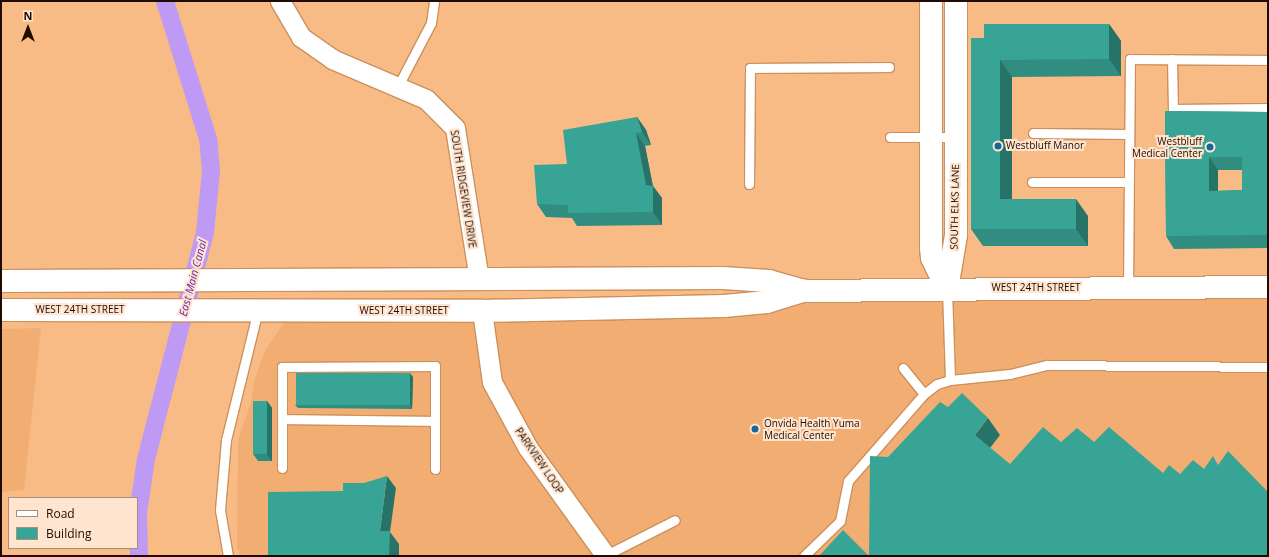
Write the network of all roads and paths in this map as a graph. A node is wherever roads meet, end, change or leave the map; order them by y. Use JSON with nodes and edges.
{"nodes":[{"id":1,"x":280,"y":1,"type":"edge"},
{"id":2,"x":434,"y":1,"type":"edge"},
{"id":3,"x":931,"y":1,"type":"edge"},
{"id":4,"x":956,"y":1,"type":"edge"},
{"id":5,"x":1172,"y":59,"type":"junction"},
{"id":6,"x":1268,"y":60,"type":"edge"},
{"id":7,"x":889,"y":67,"type":"dead end"},
{"id":8,"x":398,"y":86,"type":"junction"},
{"id":9,"x":1268,"y":108,"type":"edge"},
{"id":10,"x":1034,"y":133,"type":"dead end"},
{"id":11,"x":1129,"y":134,"type":"junction"},
{"id":12,"x":890,"y":137,"type":"dead end"},
{"id":13,"x":931,"y":137,"type":"junction"},
{"id":14,"x":956,"y":137,"type":"junction"},
{"id":15,"x":1032,"y":182,"type":"dead end"},
{"id":16,"x":1129,"y":182,"type":"junction"},
{"id":17,"x":749,"y":184,"type":"dead end"},
{"id":18,"x":479,"y":280,"type":"junction"},
{"id":19,"x":1,"y":281,"type":"edge"},
{"id":20,"x":73,"y":282,"type":"junction"},
{"id":21,"x":1268,"y":287,"type":"edge"},
{"id":22,"x":1128,"y":288,"type":"junction"},
{"id":23,"x":947,"y":289,"type":"junction"},
{"id":24,"x":804,"y":291,"type":"junction"},
{"id":25,"x":1,"y":293,"type":"edge"},
{"id":26,"x":1,"y":310,"type":"edge"},
{"id":27,"x":258,"y":310,"type":"junction"},
{"id":28,"x":482,"y":311,"type":"junction"},
{"id":29,"x":903,"y":368,"type":"dead end"},
{"id":30,"x":1268,"y":368,"type":"edge"},
{"id":31,"x":950,"y":380,"type":"junction"},
{"id":32,"x":924,"y":394,"type":"junction"},
{"id":33,"x":282,"y":419,"type":"junction"},
{"id":34,"x":435,"y":420,"type":"junction"},
{"id":35,"x":282,"y":468,"type":"dead end"},
{"id":36,"x":435,"y":469,"type":"dead end"},
{"id":37,"x":675,"y":520,"type":"dead end"},
{"id":38,"x":228,"y":556,"type":"edge"},
{"id":39,"x":606,"y":556,"type":"edge"},
{"id":40,"x":804,"y":556,"type":"edge"}],
"edges":[{"from":1,"to":8,"type":"street","name":"SOUTH RIDGEVIEW DRIVE"},
{"from":2,"to":8,"type":"lane"},
{"from":3,"to":13,"type":"main road"},
{"from":4,"to":14,"type":"main road","name":"SOUTH ELKS LANE"},
{"from":5,"to":6,"type":"lane"},
{"from":5,"to":9,"type":"lane"},
{"from":5,"to":11,"type":"lane"},
{"from":7,"to":17,"type":"lane"},
{"from":8,"to":18,"type":"street","name":"SOUTH RIDGEVIEW DRIVE"},
{"from":10,"to":11,"type":"lane"},
{"from":11,"to":16,"type":"lane"},
{"from":12,"to":13,"type":"lane"},
{"from":13,"to":14,"type":"lane"},
{"from":13,"to":23,"type":"main road"},
{"from":14,"to":23,"type":"main road","name":"SOUTH ELKS LANE"},
{"from":15,"to":16,"type":"lane"},
{"from":16,"to":22,"type":"lane"},
{"from":18,"to":20,"type":"main road","name":"WEST 24TH STREET"},
{"from":18,"to":24,"type":"main road","name":"WEST 24TH STREET"},
{"from":18,"to":28,"type":"main road"},
{"from":19,"to":20,"type":"main road","name":"WEST 24TH STREET"},
{"from":20,"to":25,"type":"main road"},
{"from":21,"to":22,"type":"main road","name":"WEST 24TH STREET"},
{"from":22,"to":23,"type":"main road","name":"WEST 24TH STREET"},
{"from":23,"to":24,"type":"main road","name":"WEST 24TH STREET"},
{"from":23,"to":31,"type":"lane"},
{"from":24,"to":28,"type":"main road","name":"WEST 24TH STREET"},
{"from":26,"to":27,"type":"main road","name":"WEST 24TH STREET"},
{"from":27,"to":28,"type":"main road","name":"WEST 24TH STREET"},
{"from":27,"to":38,"type":"lane"},
{"from":28,"to":39,"type":"street","name":"PARKVIEW LOOP"},
{"from":29,"to":32,"type":"lane"},
{"from":30,"to":31,"type":"lane"},
{"from":31,"to":32,"type":"lane"},
{"from":32,"to":40,"type":"lane"},
{"from":33,"to":34,"type":"lane"},
{"from":33,"to":34,"type":"lane"},
{"from":33,"to":35,"type":"lane"},
{"from":34,"to":36,"type":"lane"},
{"from":37,"to":39,"type":"lane"}]}
